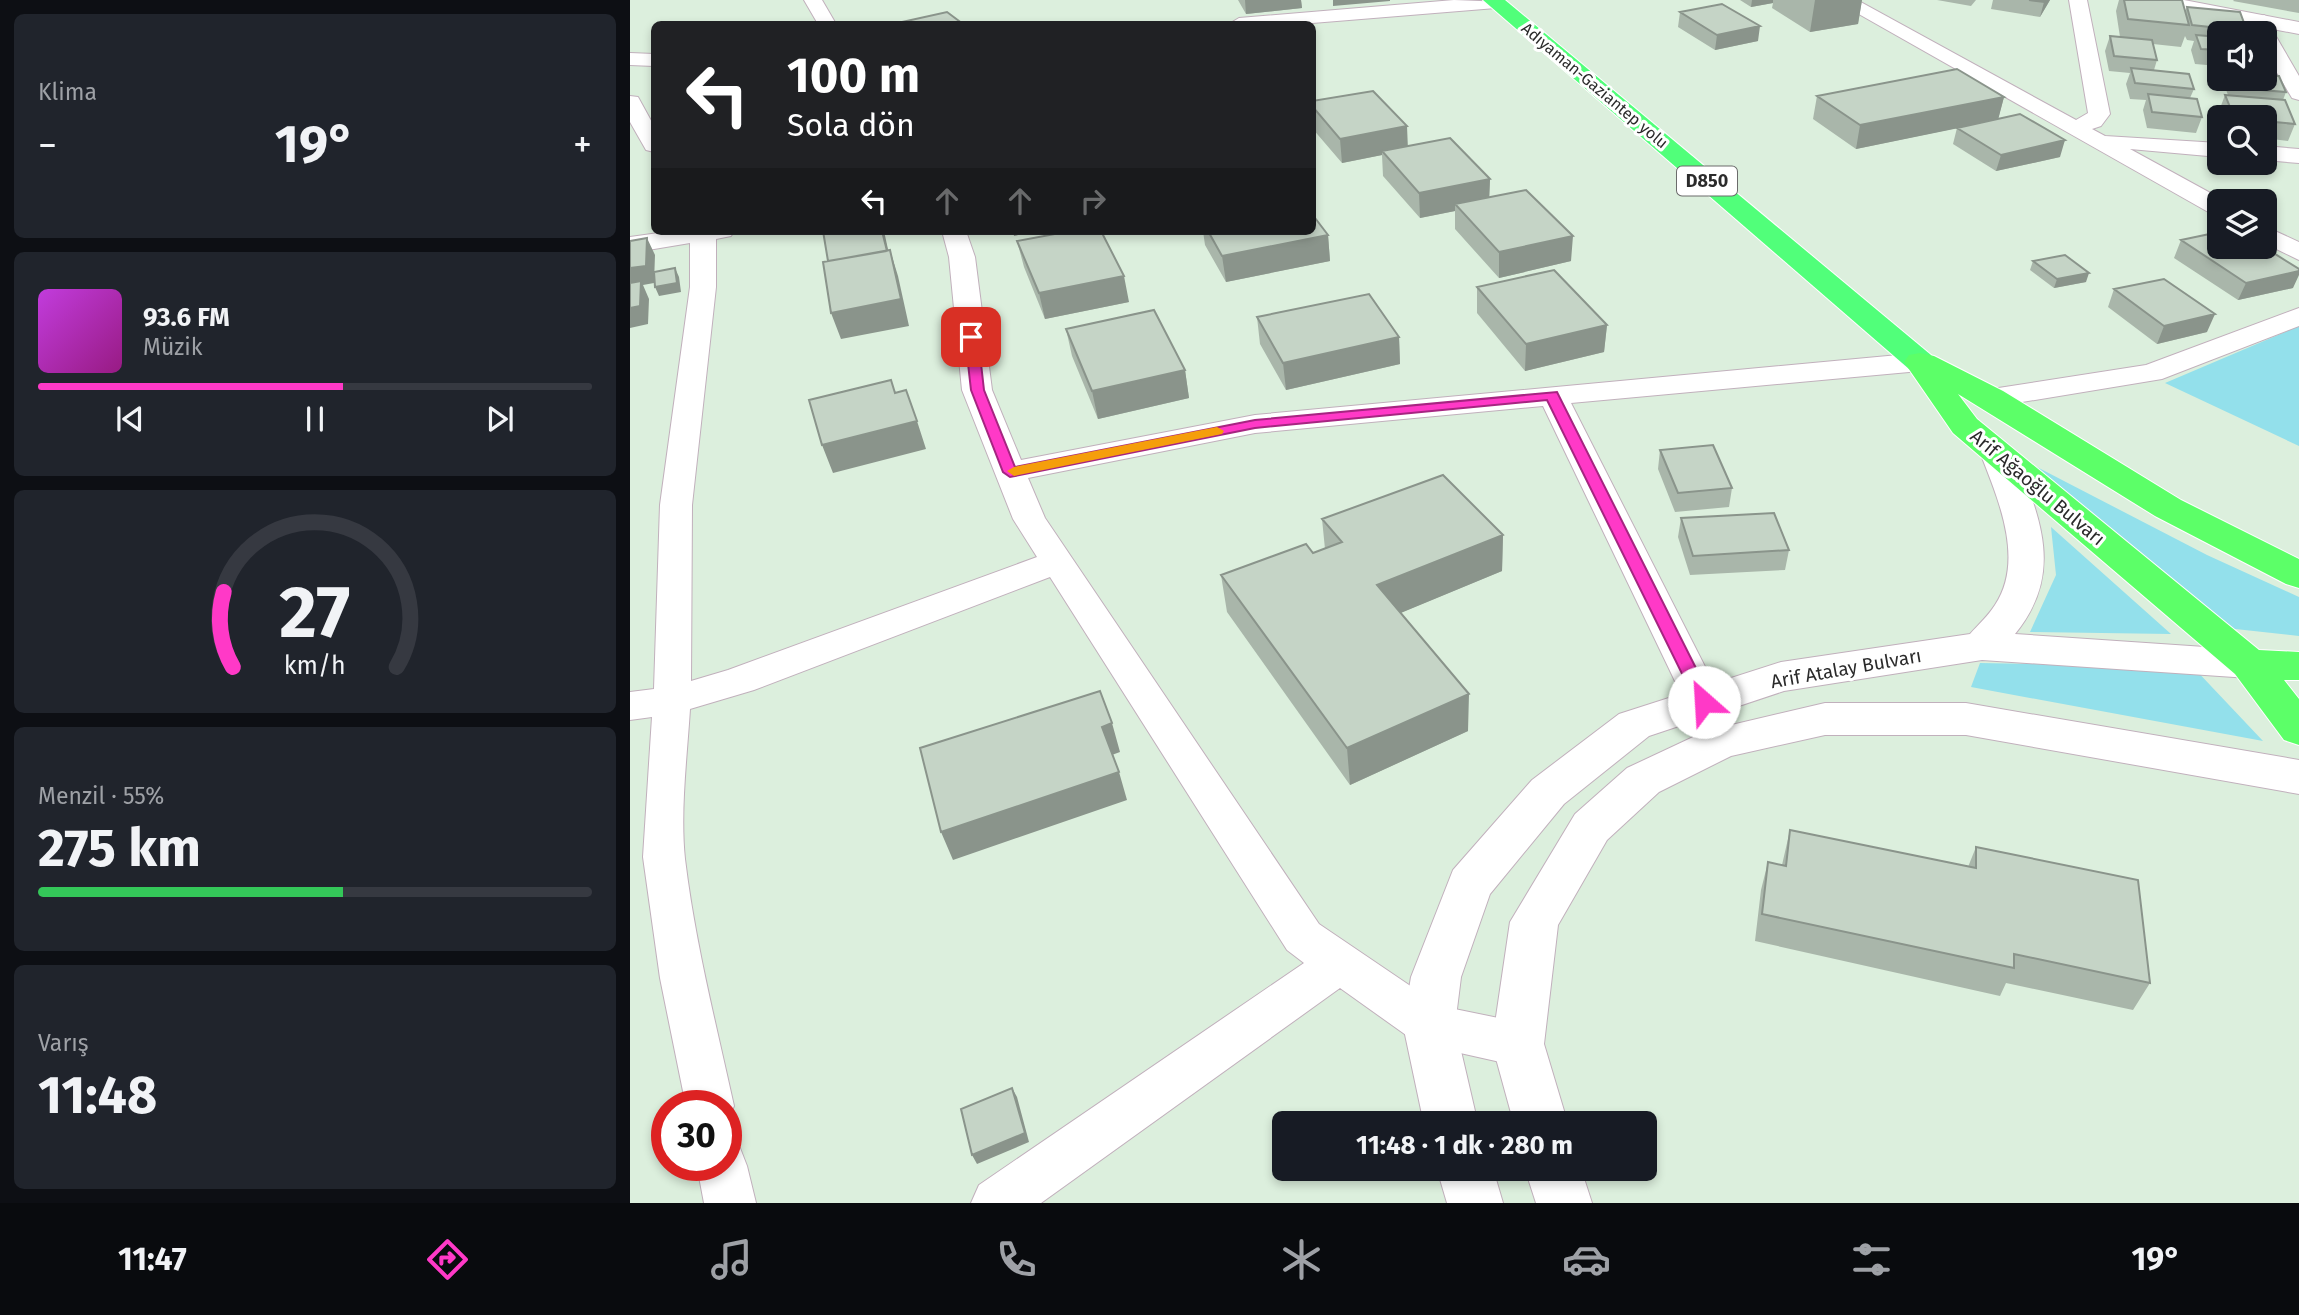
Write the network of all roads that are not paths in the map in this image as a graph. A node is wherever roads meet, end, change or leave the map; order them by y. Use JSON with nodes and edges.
{"nodes":[{"id":1,"x":813,"y":0,"type":"edge"},
{"id":2,"x":1843,"y":0,"type":"edge"},
{"id":3,"x":2078,"y":0,"type":"edge"},
{"id":4,"x":2151,"y":0,"type":"edge"},
{"id":5,"x":1495,"y":1,"type":"edge"},
{"id":6,"x":825,"y":21,"type":"edge"},
{"id":7,"x":1313,"y":21,"type":"edge"},
{"id":8,"x":2264,"y":21,"type":"edge"},
{"id":9,"x":2277,"y":24,"type":"edge"},
{"id":10,"x":2299,"y":28,"type":"edge"},
{"id":11,"x":2277,"y":56,"type":"edge"},
{"id":12,"x":631,"y":60,"type":"edge"},
{"id":13,"x":651,"y":60,"type":"edge"},
{"id":14,"x":2299,"y":94,"type":"edge"},
{"id":15,"x":630,"y":102,"type":"edge"},
{"id":16,"x":2077,"y":127,"type":"junction"},
{"id":17,"x":651,"y":140,"type":"edge"},
{"id":18,"x":2100,"y":140,"type":"junction"},
{"id":19,"x":2207,"y":149,"type":"edge"},
{"id":20,"x":2277,"y":154,"type":"edge"},
{"id":21,"x":2299,"y":156,"type":"edge"},
{"id":22,"x":2207,"y":201,"type":"edge"},
{"id":23,"x":691,"y":235,"type":"edge"},
{"id":24,"x":709,"y":235,"type":"edge"},
{"id":25,"x":955,"y":235,"type":"edge"},
{"id":26,"x":2277,"y":240,"type":"edge"},
{"id":27,"x":630,"y":245,"type":"edge"},
{"id":28,"x":2299,"y":252,"type":"edge"},
{"id":29,"x":2299,"y":316,"type":"edge"},
{"id":30,"x":1920,"y":362,"type":"junction"},
{"id":31,"x":1552,"y":395,"type":"junction"},
{"id":32,"x":1992,"y":398,"type":"junction"},
{"id":33,"x":1998,"y":455,"type":"junction"},
{"id":34,"x":1010,"y":472,"type":"junction"},
{"id":35,"x":1057,"y":562,"type":"junction"},
{"id":36,"x":2299,"y":575,"type":"edge"},
{"id":37,"x":1982,"y":646,"type":"junction"},
{"id":38,"x":2249,"y":664,"type":"junction"},
{"id":39,"x":2299,"y":666,"type":"edge"},
{"id":40,"x":672,"y":701,"type":"junction"},
{"id":41,"x":1704,"y":702,"type":"junction"},
{"id":42,"x":630,"y":706,"type":"edge"},
{"id":43,"x":2299,"y":729,"type":"edge"},
{"id":44,"x":2299,"y":777,"type":"edge"},
{"id":45,"x":1340,"y":963,"type":"junction"},
{"id":46,"x":1429,"y":1025,"type":"junction"},
{"id":47,"x":1518,"y":1044,"type":"junction"},
{"id":48,"x":707,"y":1090,"type":"edge"},
{"id":49,"x":1448,"y":1111,"type":"edge"},
{"id":50,"x":1537,"y":1111,"type":"edge"},
{"id":51,"x":725,"y":1181,"type":"edge"},
{"id":52,"x":1469,"y":1181,"type":"edge"},
{"id":53,"x":1557,"y":1181,"type":"edge"},
{"id":54,"x":730,"y":1203,"type":"edge"},
{"id":55,"x":997,"y":1203,"type":"edge"},
{"id":56,"x":1475,"y":1203,"type":"edge"},
{"id":57,"x":1564,"y":1203,"type":"edge"}],
"edges":[{"from":1,"to":6,"type":"street"},
{"from":2,"to":16,"type":"street"},
{"from":3,"to":16,"type":"street"},
{"from":4,"to":8,"type":"main road"},
{"from":5,"to":7,"type":"street"},
{"from":5,"to":30,"type":"main road","name":"Adıyaman-Gaziantep yolu","number":"D850"},
{"from":9,"to":10,"type":"main road"},
{"from":11,"to":14,"type":"street"},
{"from":12,"to":13,"type":"street"},
{"from":15,"to":17,"type":"street"},
{"from":16,"to":18,"type":"street"},
{"from":18,"to":19,"type":"street"},
{"from":18,"to":22,"type":"street"},
{"from":20,"to":21,"type":"street"},
{"from":23,"to":27,"type":"street"},
{"from":24,"to":40,"type":"street"},
{"from":25,"to":34,"type":"street"},
{"from":26,"to":28,"type":"street"},
{"from":29,"to":32,"type":"street"},
{"from":30,"to":31,"type":"street"},
{"from":30,"to":32,"type":"highway","name":"Arif Ağaoğlu Bulvarı","number":"D850"},
{"from":30,"to":33,"type":"highway","name":"Arif Ağaoğlu Bulvarı","number":"D850"},
{"from":31,"to":34,"type":"street"},
{"from":31,"to":41,"type":"street"},
{"from":32,"to":36,"type":"highway","name":"Arif Ağaoğlu Bulvarı","number":"D850"},
{"from":33,"to":37,"type":"main road"},
{"from":33,"to":38,"type":"highway","name":"Arif Ağaoğlu Bulvarı","number":"D850"},
{"from":34,"to":35,"type":"street"},
{"from":35,"to":40,"type":"street"},
{"from":35,"to":45,"type":"street"},
{"from":37,"to":38,"type":"main road","name":"Arif Atalay Bulvarı"},
{"from":37,"to":41,"type":"main road","name":"Arif Atalay Bulvarı"},
{"from":38,"to":39,"type":"highway"},
{"from":38,"to":43,"type":"highway","name":"Arif Ağaoğlu Bulvarı","number":"D850"},
{"from":40,"to":42,"type":"street"},
{"from":40,"to":48,"type":"street"},
{"from":41,"to":46,"type":"main road","name":"Arif Atalay Bulvarı"},
{"from":44,"to":47,"type":"main road"},
{"from":45,"to":46,"type":"street"},
{"from":45,"to":55,"type":"street"},
{"from":46,"to":47,"type":"street"},
{"from":46,"to":49,"type":"main road","name":"Arif Atalay Bulvarı"},
{"from":47,"to":50,"type":"main road"},
{"from":51,"to":54,"type":"street"},
{"from":52,"to":56,"type":"main road"},
{"from":53,"to":57,"type":"main road"}]}
